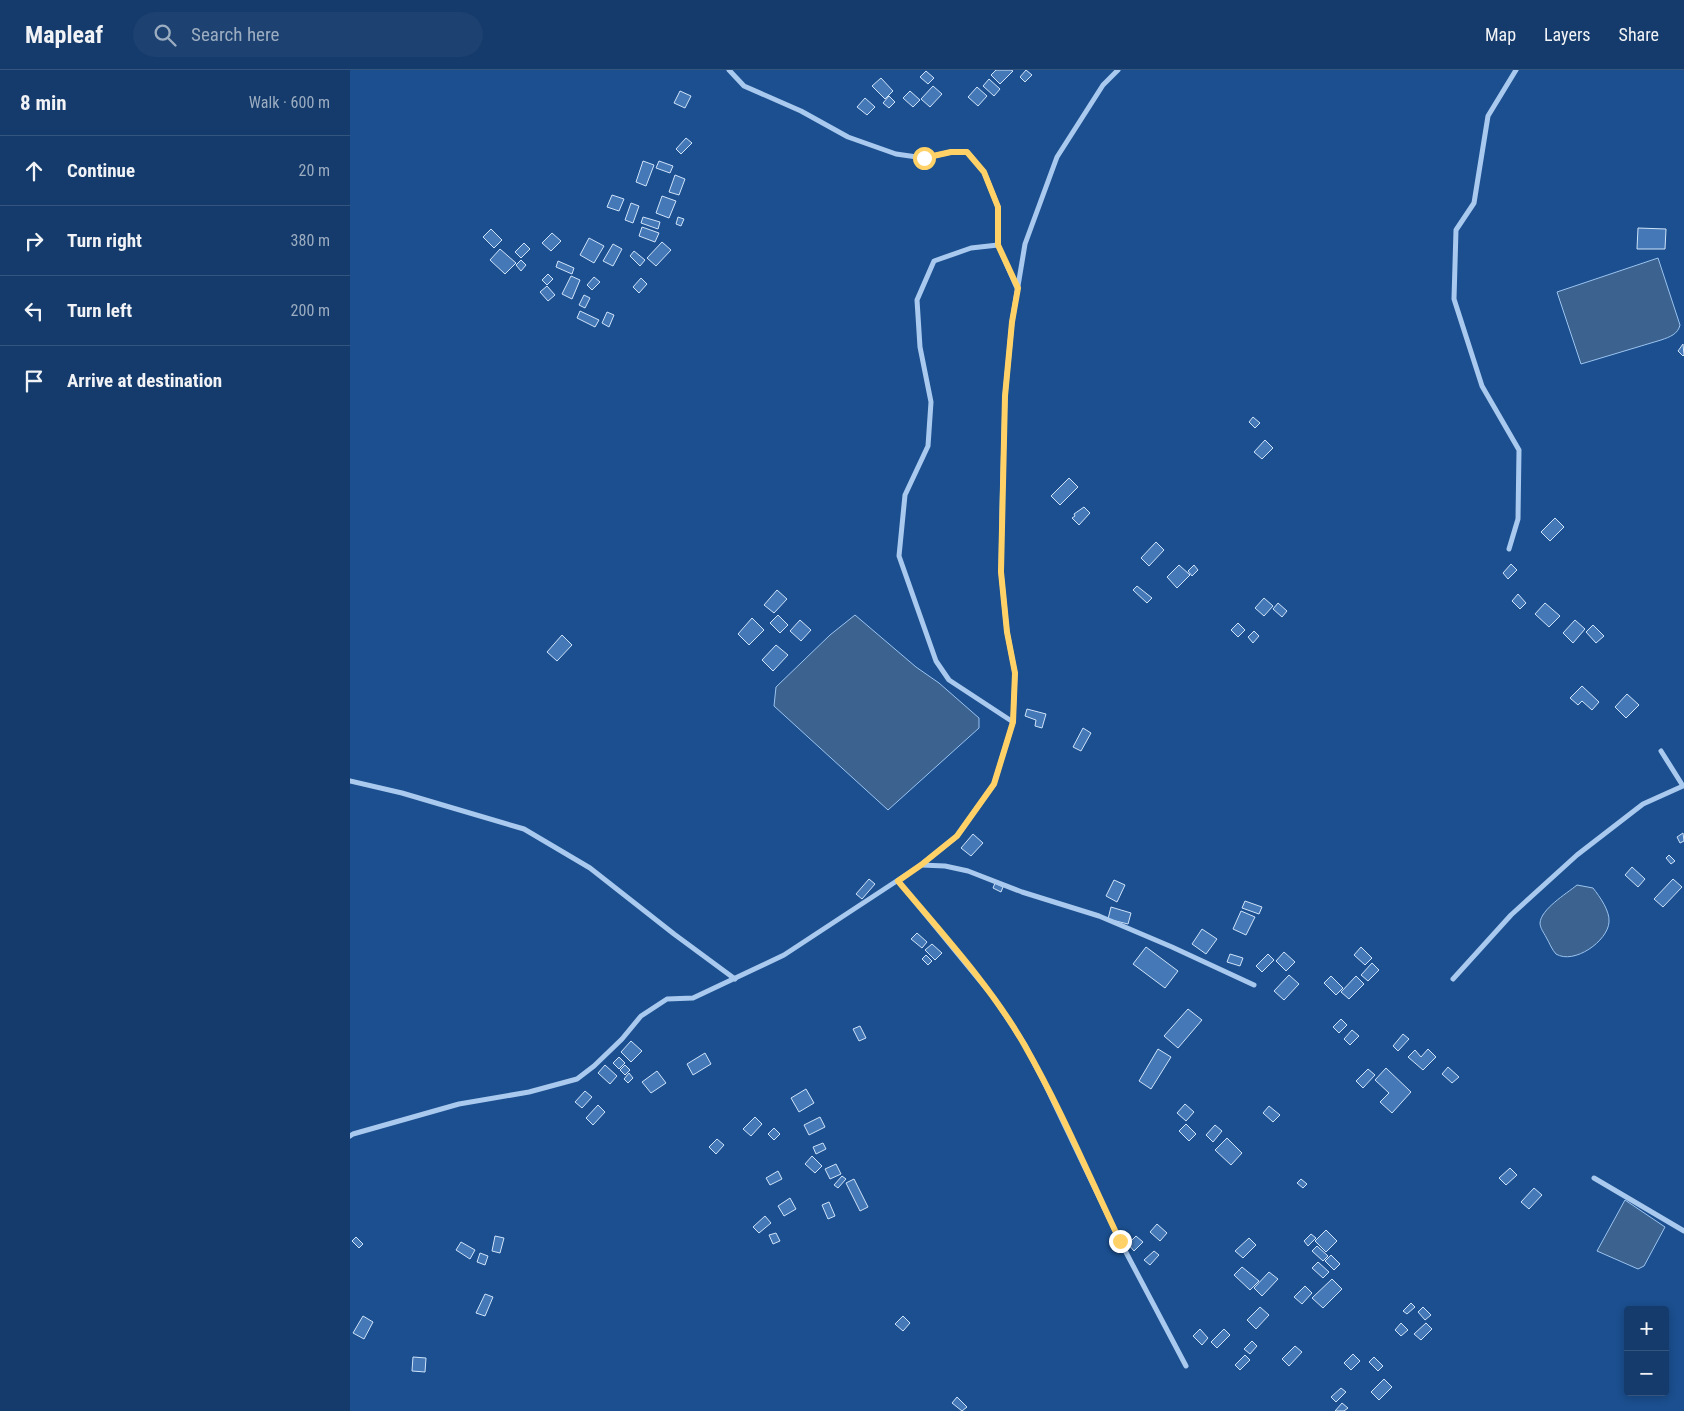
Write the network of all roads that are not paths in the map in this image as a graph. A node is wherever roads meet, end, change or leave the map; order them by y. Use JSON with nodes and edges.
{"nodes":[{"id":1,"x":729,"y":70,"type":"edge"},
{"id":2,"x":1118,"y":70,"type":"edge"},
{"id":3,"x":1516,"y":70,"type":"edge"},
{"id":4,"x":998,"y":245,"type":"junction"},
{"id":5,"x":1018,"y":288,"type":"junction"},
{"id":6,"x":1509,"y":549,"type":"dead end"},
{"id":7,"x":1013,"y":722,"type":"junction"},
{"id":8,"x":1661,"y":750,"type":"dead end"},
{"id":9,"x":350,"y":781,"type":"edge"},
{"id":10,"x":1684,"y":786,"type":"edge"},
{"id":11,"x":921,"y":865,"type":"junction"},
{"id":12,"x":898,"y":881,"type":"junction"},
{"id":13,"x":735,"y":979,"type":"junction"},
{"id":14,"x":1453,"y":979,"type":"dead end"},
{"id":15,"x":1254,"y":985,"type":"dead end"},
{"id":16,"x":350,"y":1136,"type":"edge"},
{"id":17,"x":1594,"y":1178,"type":"dead end"},
{"id":18,"x":1684,"y":1231,"type":"edge"},
{"id":19,"x":1186,"y":1366,"type":"dead end"}],
"edges":[{"from":1,"to":4,"type":"street"},
{"from":2,"to":5,"type":"street"},
{"from":3,"to":6,"type":"street"},
{"from":4,"to":5,"type":"street"},
{"from":4,"to":7,"type":"street"},
{"from":5,"to":7,"type":"street"},
{"from":7,"to":11,"type":"street"},
{"from":8,"to":10,"type":"street"},
{"from":9,"to":13,"type":"street"},
{"from":10,"to":14,"type":"street"},
{"from":11,"to":12,"type":"street"},
{"from":11,"to":15,"type":"street"},
{"from":12,"to":13,"type":"street"},
{"from":12,"to":19,"type":"street"},
{"from":13,"to":16,"type":"street"},
{"from":17,"to":18,"type":"street"}]}
